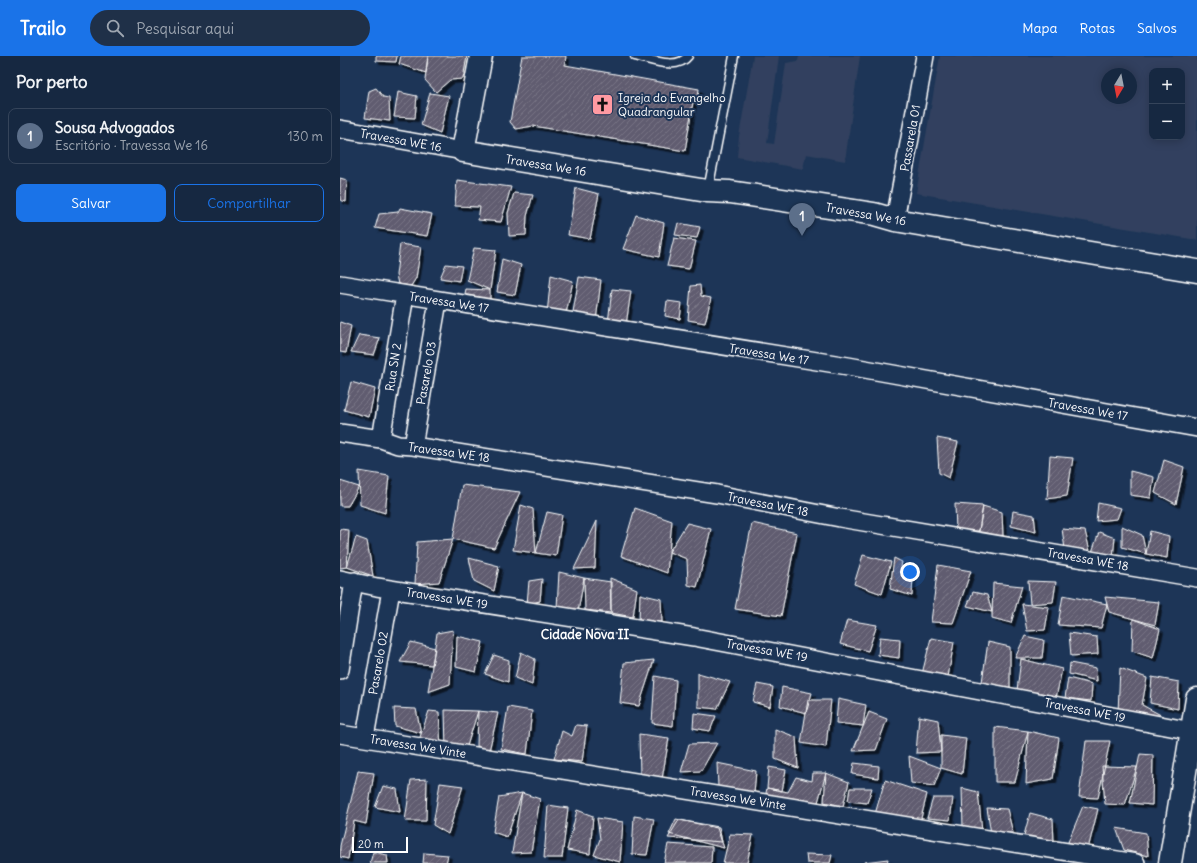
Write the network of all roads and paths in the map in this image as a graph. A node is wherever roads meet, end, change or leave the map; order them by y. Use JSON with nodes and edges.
{"nodes":[{"id":1,"x":481,"y":56,"type":"edge"},
{"id":2,"x":635,"y":56,"type":"edge"},
{"id":3,"x":688,"y":56,"type":"edge"},
{"id":4,"x":734,"y":56,"type":"edge"},
{"id":5,"x":925,"y":56,"type":"edge"},
{"id":6,"x":340,"y":130,"type":"edge"},
{"id":7,"x":463,"y":151,"type":"junction"},
{"id":8,"x":708,"y":191,"type":"junction"},
{"id":9,"x":895,"y":220,"type":"junction"},
{"id":10,"x":1197,"y":271,"type":"edge"},
{"id":11,"x":340,"y":284,"type":"edge"},
{"id":12,"x":405,"y":295,"type":"junction"},
{"id":13,"x":438,"y":301,"type":"junction"},
{"id":14,"x":1197,"y":428,"type":"edge"},
{"id":15,"x":340,"y":433,"type":"edge"},
{"id":16,"x":381,"y":439,"type":"junction"},
{"id":17,"x":413,"y":446,"type":"junction"},
{"id":18,"x":1197,"y":578,"type":"edge"},
{"id":19,"x":347,"y":580,"type":"edge"},
{"id":20,"x":392,"y":590,"type":"junction"},
{"id":21,"x":340,"y":670,"type":"edge"},
{"id":22,"x":1197,"y":699,"type":"edge"},
{"id":23,"x":1192,"y":730,"type":"junction"},
{"id":24,"x":340,"y":734,"type":"edge"},
{"id":25,"x":365,"y":737,"type":"junction"},
{"id":26,"x":1136,"y":863,"type":"edge"},
{"id":27,"x":1170,"y":863,"type":"edge"}],
"edges":[{"from":1,"to":7,"type":"main road"},
{"from":2,"to":3,"type":"lane"},
{"from":4,"to":8,"type":"lane"},
{"from":5,"to":9,"type":"street","name":"Passarela 01"},
{"from":6,"to":7,"type":"street","name":"Travessa WE 16"},
{"from":7,"to":8,"type":"main road","name":"Travessa We 16"},
{"from":8,"to":9,"type":"main road","name":"Travessa We 16"},
{"from":9,"to":10,"type":"main road","name":"Travessa We 16"},
{"from":11,"to":12,"type":"street","name":"Travessa We 17"},
{"from":12,"to":13,"type":"street","name":"Travessa We 17"},
{"from":12,"to":16,"type":"street","name":"Rua SN 2"},
{"from":13,"to":14,"type":"street","name":"Travessa We 17"},
{"from":13,"to":17,"type":"street","name":"Pasarelo 03"},
{"from":15,"to":16,"type":"street","name":"Travessa WE 18"},
{"from":16,"to":17,"type":"street","name":"Travessa WE 18"},
{"from":17,"to":18,"type":"street","name":"Travessa WE 18"},
{"from":19,"to":20,"type":"street","name":"Travessa WE 19"},
{"from":19,"to":21,"type":"street"},
{"from":20,"to":23,"type":"street","name":"Travessa WE 19"},
{"from":20,"to":25,"type":"street","name":"Pasarelo 02"},
{"from":22,"to":23,"type":"main road"},
{"from":23,"to":27,"type":"main road"},
{"from":24,"to":25,"type":"street","name":"Travessa We Vinte"},
{"from":25,"to":26,"type":"street","name":"Travessa We Vinte"}]}
